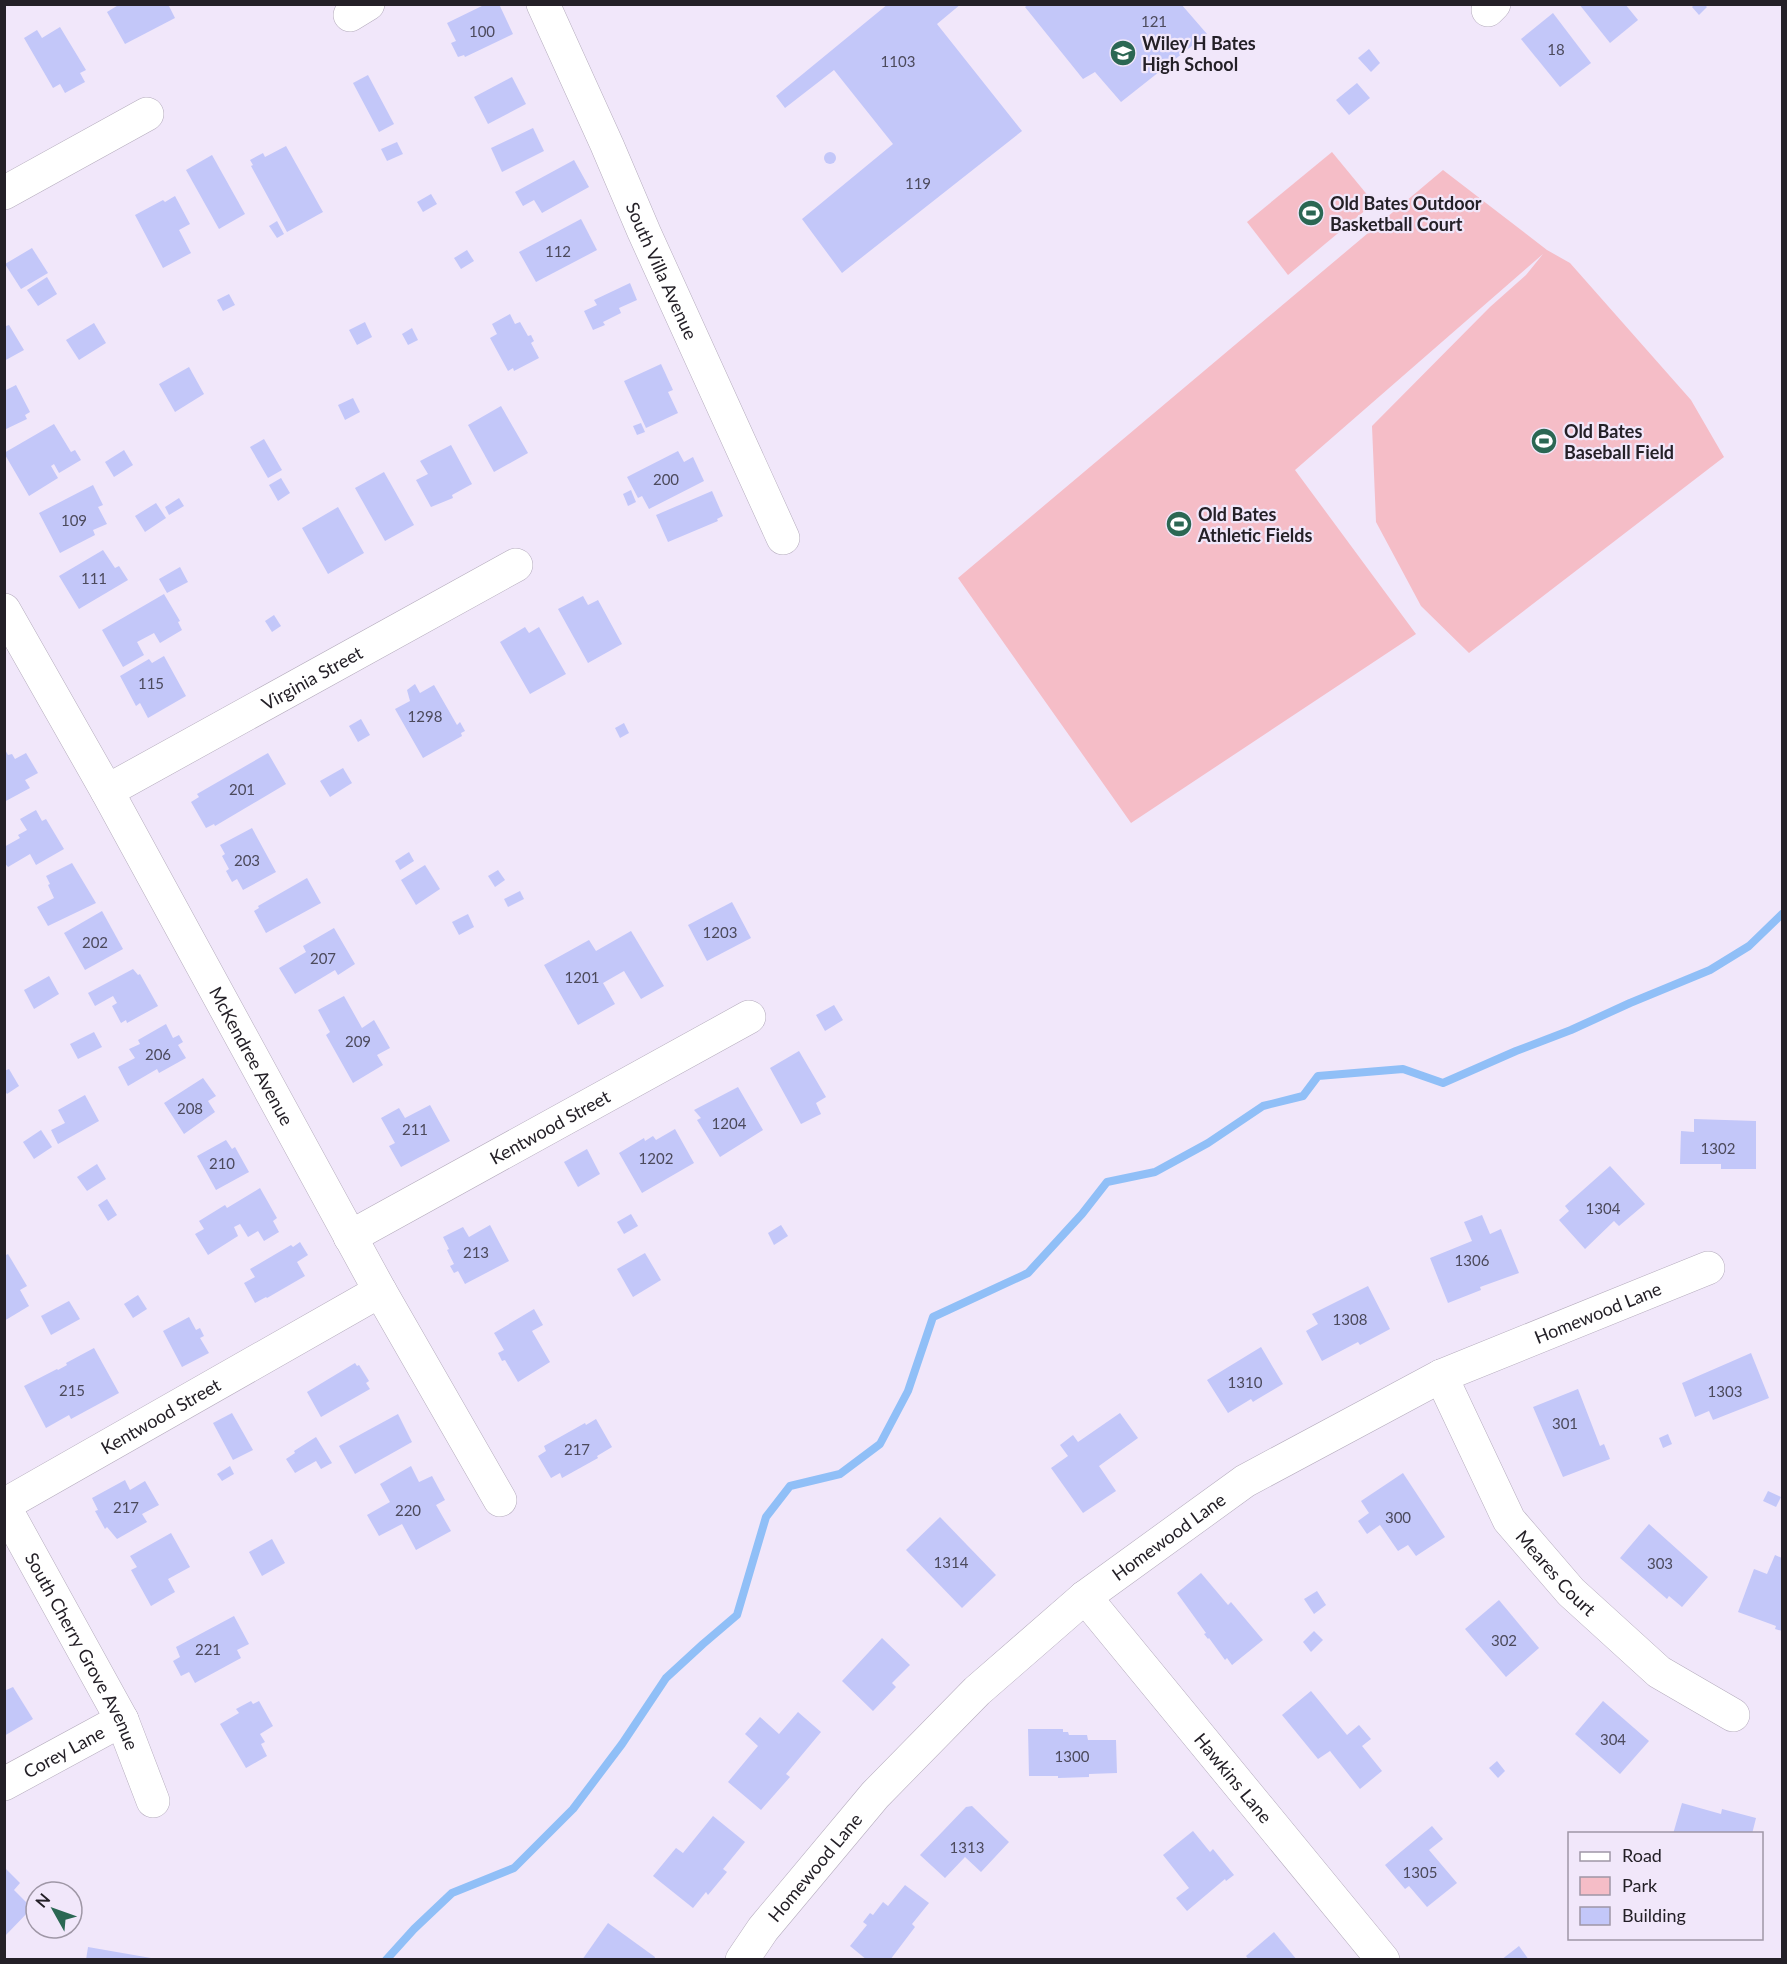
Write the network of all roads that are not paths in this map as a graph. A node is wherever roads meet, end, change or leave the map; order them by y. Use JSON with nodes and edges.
{"nodes":[{"id":1,"x":543,"y":4,"type":"edge"},
{"id":2,"x":147,"y":114,"type":"dead end"},
{"id":3,"x":4,"y":193,"type":"edge"},
{"id":4,"x":783,"y":538,"type":"dead end"},
{"id":5,"x":516,"y":565,"type":"dead end"},
{"id":6,"x":4,"y":610,"type":"edge"},
{"id":7,"x":107,"y":791,"type":"junction"},
{"id":8,"x":749,"y":1017,"type":"dead end"},
{"id":9,"x":350,"y":1237,"type":"junction"},
{"id":10,"x":1708,"y":1268,"type":"dead end"},
{"id":11,"x":380,"y":1291,"type":"junction"},
{"id":12,"x":1441,"y":1376,"type":"junction"},
{"id":13,"x":500,"y":1500,"type":"dead end"},
{"id":14,"x":4,"y":1506,"type":"edge"},
{"id":15,"x":1085,"y":1597,"type":"junction"},
{"id":16,"x":1733,"y":1715,"type":"dead end"},
{"id":17,"x":122,"y":1720,"type":"junction"},
{"id":18,"x":4,"y":1784,"type":"edge"},
{"id":19,"x":153,"y":1801,"type":"dead end"},
{"id":20,"x":742,"y":1959,"type":"edge"},
{"id":21,"x":1383,"y":1959,"type":"edge"}],
"edges":[{"from":1,"to":4,"type":"street","name":"South Villa Avenue"},
{"from":2,"to":3,"type":"street"},
{"from":5,"to":7,"type":"street","name":"Virginia Street"},
{"from":6,"to":7,"type":"street","name":"McKendree Avenue"},
{"from":7,"to":9,"type":"street","name":"McKendree Avenue"},
{"from":8,"to":9,"type":"street","name":"Kentwood Street"},
{"from":9,"to":11,"type":"street","name":"McKendree Avenue"},
{"from":10,"to":12,"type":"street","name":"Homewood Lane"},
{"from":11,"to":13,"type":"street","name":"McKendree Avenue"},
{"from":11,"to":14,"type":"street","name":"Kentwood Street"},
{"from":12,"to":15,"type":"street","name":"Homewood Lane"},
{"from":12,"to":16,"type":"street","name":"Meares Court"},
{"from":14,"to":17,"type":"street","name":"South Cherry Grove Avenue"},
{"from":15,"to":20,"type":"street","name":"Homewood Lane"},
{"from":15,"to":21,"type":"street","name":"Hawkins Lane"},
{"from":17,"to":18,"type":"street","name":"Corey Lane"},
{"from":17,"to":19,"type":"street","name":"South Cherry Grove Avenue"}]}
